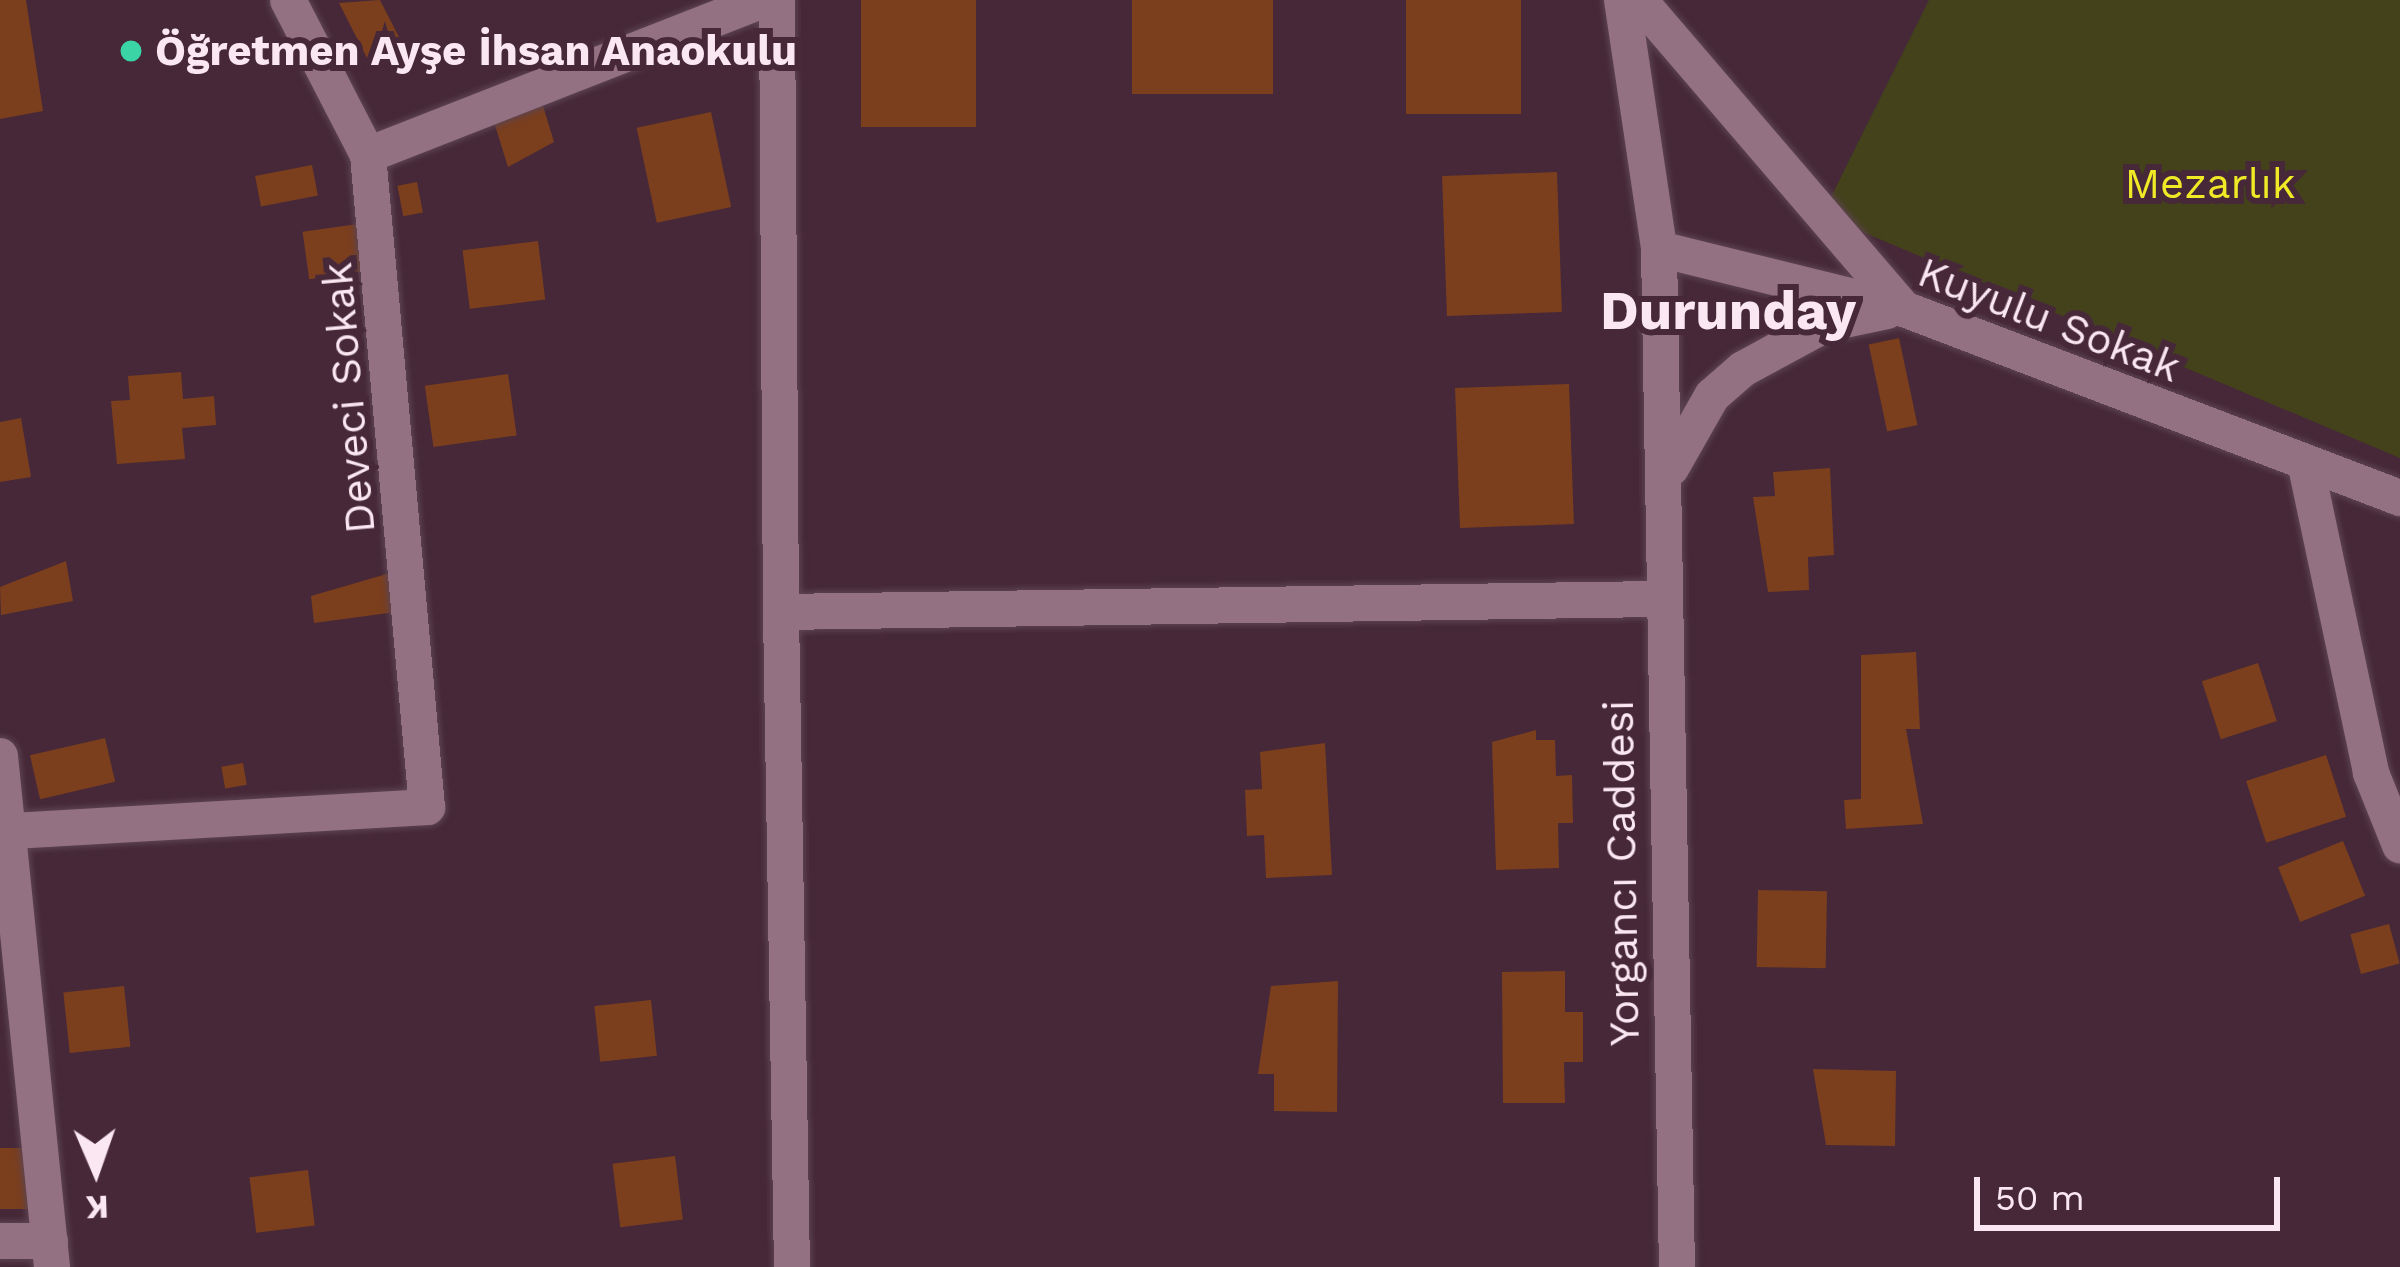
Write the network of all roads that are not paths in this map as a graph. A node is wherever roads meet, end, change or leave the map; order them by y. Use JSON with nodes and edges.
{"nodes":[{"id":1,"x":288,"y":0,"type":"edge"},
{"id":2,"x":764,"y":0,"type":"edge"},
{"id":3,"x":777,"y":0,"type":"edge"},
{"id":4,"x":1622,"y":0,"type":"edge"},
{"id":5,"x":1639,"y":0,"type":"edge"},
{"id":6,"x":368,"y":155,"type":"junction"},
{"id":7,"x":1659,"y":249,"type":"junction"},
{"id":8,"x":1904,"y":309,"type":"junction"},
{"id":9,"x":2307,"y":471,"type":"junction"},
{"id":10,"x":1667,"y":477,"type":"junction"},
{"id":11,"x":2400,"y":498,"type":"edge"},
{"id":12,"x":1660,"y":599,"type":"junction"},
{"id":13,"x":781,"y":612,"type":"junction"},
{"id":14,"x":0,"y":756,"type":"edge"},
{"id":15,"x":13,"y":832,"type":"junction"},
{"id":16,"x":2400,"y":845,"type":"edge"},
{"id":17,"x":0,"y":1240,"type":"edge"},
{"id":18,"x":51,"y":1254,"type":"edge"},
{"id":19,"x":792,"y":1267,"type":"edge"},
{"id":20,"x":1677,"y":1267,"type":"edge"}],
"edges":[{"from":1,"to":6,"type":"street","name":"Deveci Sokak"},
{"from":2,"to":6,"type":"street"},
{"from":3,"to":13,"type":"street"},
{"from":4,"to":7,"type":"street","name":"Yorgancı Caddesi"},
{"from":5,"to":8,"type":"street"},
{"from":6,"to":15,"type":"street","name":"Deveci Sokak"},
{"from":7,"to":8,"type":"street","name":"Kuyulu Sokak"},
{"from":7,"to":10,"type":"street","name":"Yorgancı Caddesi"},
{"from":8,"to":9,"type":"street","name":"Kuyulu Sokak"},
{"from":8,"to":10,"type":"street"},
{"from":9,"to":11,"type":"street","name":"Kuyulu Sokak"},
{"from":9,"to":16,"type":"street"},
{"from":10,"to":12,"type":"street","name":"Yorgancı Caddesi"},
{"from":12,"to":13,"type":"street"},
{"from":12,"to":20,"type":"street","name":"Yorgancı Caddesi"},
{"from":13,"to":19,"type":"street"},
{"from":14,"to":15,"type":"street"},
{"from":15,"to":18,"type":"street"},
{"from":17,"to":18,"type":"street"}]}
